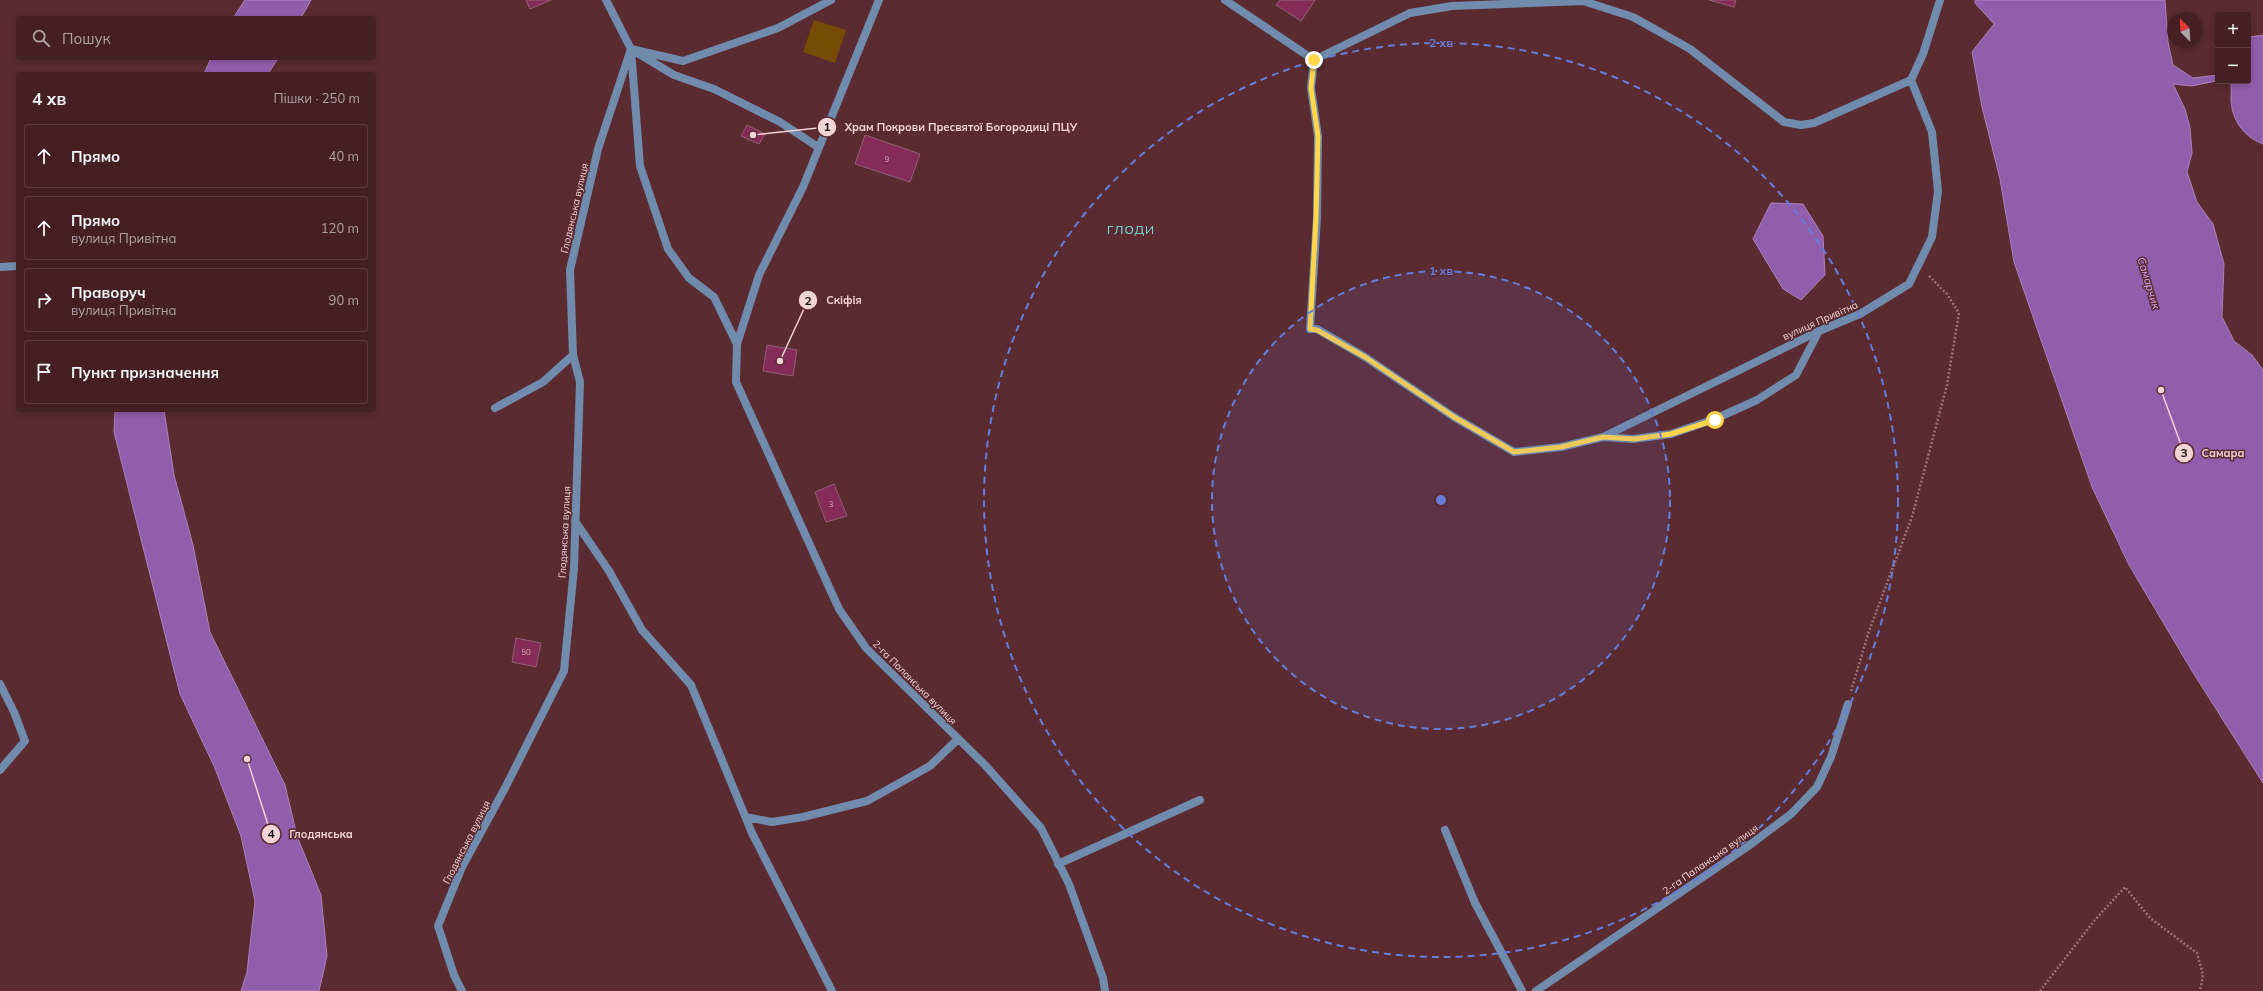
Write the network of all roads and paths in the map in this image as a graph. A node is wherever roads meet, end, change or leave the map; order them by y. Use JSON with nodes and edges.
{"nodes":[{"id":1,"x":606,"y":0,"type":"edge"},
{"id":2,"x":831,"y":0,"type":"edge"},
{"id":3,"x":879,"y":0,"type":"edge"},
{"id":4,"x":1224,"y":0,"type":"edge"},
{"id":5,"x":1940,"y":0,"type":"edge"},
{"id":6,"x":631,"y":49,"type":"junction"},
{"id":7,"x":1314,"y":60,"type":"junction"},
{"id":8,"x":1911,"y":80,"type":"junction"},
{"id":9,"x":818,"y":147,"type":"junction"},
{"id":10,"x":1918,"y":265,"type":"junction"},
{"id":11,"x":16,"y":266,"type":"edge"},
{"id":12,"x":0,"y":267,"type":"edge"},
{"id":13,"x":1819,"y":331,"type":"junction"},
{"id":14,"x":737,"y":344,"type":"junction"},
{"id":15,"x":573,"y":355,"type":"junction"},
{"id":16,"x":495,"y":408,"type":"dead end"},
{"id":17,"x":1603,"y":437,"type":"junction"},
{"id":18,"x":575,"y":521,"type":"junction"},
{"id":19,"x":0,"y":684,"type":"edge"},
{"id":20,"x":1848,"y":704,"type":"joint"},
{"id":21,"x":958,"y":739,"type":"junction"},
{"id":22,"x":0,"y":770,"type":"edge"},
{"id":23,"x":1200,"y":800,"type":"dead end"},
{"id":24,"x":746,"y":817,"type":"junction"},
{"id":25,"x":1445,"y":830,"type":"dead end"},
{"id":26,"x":1058,"y":864,"type":"junction"},
{"id":27,"x":462,"y":991,"type":"edge"},
{"id":28,"x":832,"y":991,"type":"edge"},
{"id":29,"x":1106,"y":991,"type":"edge"},
{"id":30,"x":1522,"y":991,"type":"edge"},
{"id":31,"x":1536,"y":991,"type":"edge"},
{"id":32,"x":2040,"y":991,"type":"edge"},
{"id":33,"x":2200,"y":991,"type":"edge"}],
"edges":[{"from":1,"to":6,"type":"street"},
{"from":2,"to":6,"type":"street"},
{"from":3,"to":9,"type":"street"},
{"from":4,"to":7,"type":"street"},
{"from":5,"to":8,"type":"street"},
{"from":6,"to":9,"type":"street"},
{"from":6,"to":14,"type":"street"},
{"from":6,"to":15,"type":"street","name":"Глодянська вулиця"},
{"from":7,"to":8,"type":"street"},
{"from":7,"to":17,"type":"street","name":"вулиця Привітна"},
{"from":8,"to":10,"type":"street","name":"вулиця Привітна"},
{"from":9,"to":14,"type":"street"},
{"from":10,"to":13,"type":"street","name":"вулиця Привітна"},
{"from":10,"to":20,"type":"path"},
{"from":11,"to":12,"type":"street"},
{"from":13,"to":17,"type":"street","name":"вулиця Привітна"},
{"from":13,"to":17,"type":"street"},
{"from":14,"to":21,"type":"street","name":"2-га Паланська вулиця"},
{"from":15,"to":16,"type":"street"},
{"from":15,"to":18,"type":"street","name":"Глодянська вулиця"},
{"from":18,"to":24,"type":"street"},
{"from":18,"to":27,"type":"street","name":"Глодянська вулиця"},
{"from":19,"to":22,"type":"street"},
{"from":20,"to":31,"type":"street","name":"2-га Паланська вулиця"},
{"from":21,"to":24,"type":"street"},
{"from":21,"to":26,"type":"street","name":"2-га Паланська вулиця"},
{"from":23,"to":26,"type":"street"},
{"from":24,"to":28,"type":"street"},
{"from":25,"to":30,"type":"street"},
{"from":26,"to":29,"type":"street","name":"2-га Паланська вулиця"},
{"from":32,"to":33,"type":"path"}]}
